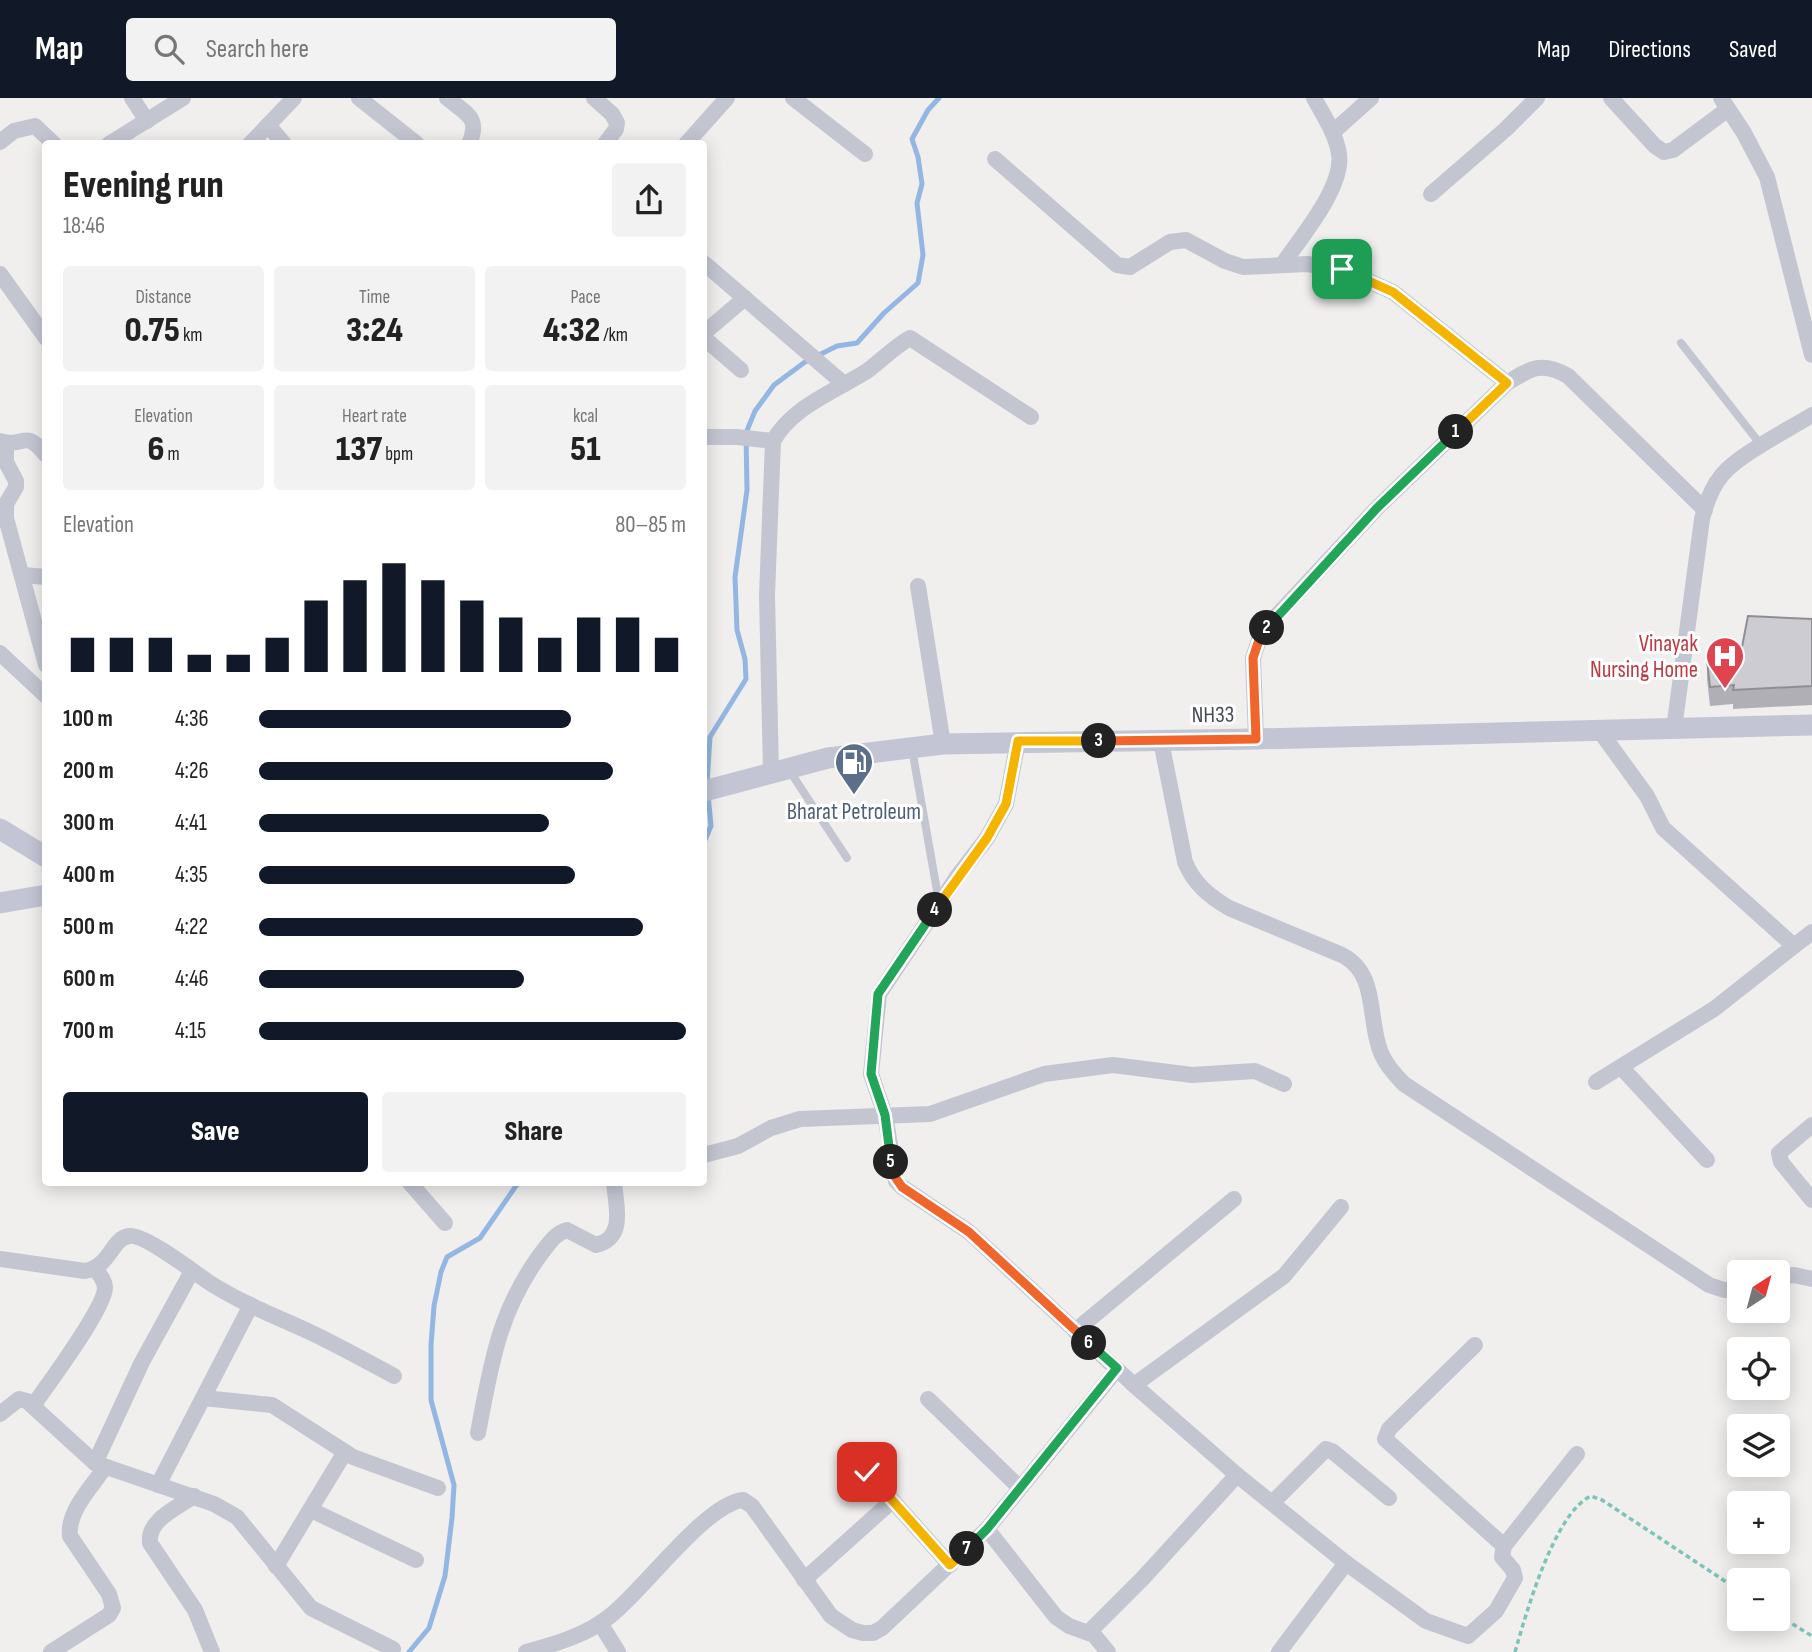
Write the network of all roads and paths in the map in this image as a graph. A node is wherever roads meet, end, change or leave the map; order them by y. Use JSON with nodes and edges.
{"nodes":[{"id":1,"x":132,"y":98,"type":"edge"},
{"id":2,"x":183,"y":98,"type":"edge"},
{"id":3,"x":294,"y":98,"type":"edge"},
{"id":4,"x":359,"y":98,"type":"edge"},
{"id":5,"x":447,"y":98,"type":"edge"},
{"id":6,"x":594,"y":98,"type":"edge"},
{"id":7,"x":727,"y":98,"type":"edge"},
{"id":8,"x":793,"y":98,"type":"edge"},
{"id":9,"x":1314,"y":98,"type":"edge"},
{"id":10,"x":1371,"y":98,"type":"edge"},
{"id":11,"x":1536,"y":98,"type":"edge"},
{"id":12,"x":1611,"y":98,"type":"edge"},
{"id":13,"x":1725,"y":103,"type":"edge"},
{"id":14,"x":147,"y":121,"type":"junction"},
{"id":15,"x":268,"y":125,"type":"junction"},
{"id":16,"x":1332,"y":132,"type":"junction"},
{"id":17,"x":50,"y":140,"type":"edge"},
{"id":18,"x":116,"y":140,"type":"edge"},
{"id":19,"x":254,"y":140,"type":"edge"},
{"id":20,"x":281,"y":140,"type":"edge"},
{"id":21,"x":412,"y":140,"type":"edge"},
{"id":22,"x":471,"y":140,"type":"edge"},
{"id":23,"x":608,"y":140,"type":"edge"},
{"id":24,"x":690,"y":140,"type":"edge"},
{"id":25,"x":0,"y":142,"type":"edge"},
{"id":26,"x":865,"y":155,"type":"dead end"},
{"id":27,"x":995,"y":159,"type":"dead end"},
{"id":28,"x":1431,"y":194,"type":"dead end"},
{"id":29,"x":1282,"y":265,"type":"junction"},
{"id":30,"x":707,"y":266,"type":"edge"},
{"id":31,"x":0,"y":275,"type":"edge"},
{"id":32,"x":745,"y":299,"type":"junction"},
{"id":33,"x":42,"y":333,"type":"edge"},
{"id":34,"x":707,"y":333,"type":"edge"},
{"id":35,"x":707,"y":339,"type":"edge"},
{"id":36,"x":1681,"y":343,"type":"dead end"},
{"id":37,"x":1812,"y":355,"type":"edge"},
{"id":38,"x":741,"y":370,"type":"dead end"},
{"id":39,"x":1507,"y":383,"type":"junction"},
{"id":40,"x":844,"y":384,"type":"junction"},
{"id":41,"x":1812,"y":415,"type":"edge"},
{"id":42,"x":1031,"y":417,"type":"dead end"},
{"id":43,"x":707,"y":437,"type":"edge"},
{"id":44,"x":767,"y":440,"type":"junction"},
{"id":45,"x":3,"y":442,"type":"edge"},
{"id":46,"x":1762,"y":446,"type":"junction"},
{"id":47,"x":42,"y":451,"type":"edge"},
{"id":48,"x":1705,"y":510,"type":"junction"},
{"id":49,"x":23,"y":576,"type":"junction"},
{"id":50,"x":42,"y":576,"type":"edge"},
{"id":51,"x":918,"y":586,"type":"dead end"},
{"id":52,"x":42,"y":650,"type":"edge"},
{"id":53,"x":0,"y":653,"type":"edge"},
{"id":54,"x":42,"y":692,"type":"edge"},
{"id":55,"x":1812,"y":725,"type":"edge"},
{"id":56,"x":1674,"y":729,"type":"junction"},
{"id":57,"x":1599,"y":730,"type":"junction"},
{"id":58,"x":1256,"y":739,"type":"junction"},
{"id":59,"x":1018,"y":741,"type":"junction"},
{"id":60,"x":1161,"y":741,"type":"junction"},
{"id":61,"x":943,"y":744,"type":"junction"},
{"id":62,"x":911,"y":746,"type":"junction"},
{"id":63,"x":779,"y":769,"type":"junction"},
{"id":64,"x":711,"y":789,"type":"edge"},
{"id":65,"x":0,"y":829,"type":"edge"},
{"id":66,"x":42,"y":855,"type":"edge"},
{"id":67,"x":847,"y":858,"type":"dead end"},
{"id":68,"x":42,"y":896,"type":"edge"},
{"id":69,"x":0,"y":903,"type":"edge"},
{"id":70,"x":940,"y":903,"type":"junction"},
{"id":71,"x":1812,"y":932,"type":"edge"},
{"id":72,"x":1794,"y":946,"type":"junction"},
{"id":73,"x":1621,"y":1067,"type":"junction"},
{"id":74,"x":1596,"y":1082,"type":"dead end"},
{"id":75,"x":1284,"y":1084,"type":"dead end"},
{"id":76,"x":885,"y":1115,"type":"junction"},
{"id":77,"x":1812,"y":1125,"type":"edge"},
{"id":78,"x":707,"y":1154,"type":"edge"},
{"id":79,"x":1707,"y":1160,"type":"dead end"},
{"id":80,"x":413,"y":1186,"type":"edge"},
{"id":81,"x":614,"y":1186,"type":"edge"},
{"id":82,"x":1234,"y":1199,"type":"dead end"},
{"id":83,"x":1812,"y":1200,"type":"edge"},
{"id":84,"x":1340,"y":1207,"type":"dead end"},
{"id":85,"x":445,"y":1223,"type":"dead end"},
{"id":86,"x":0,"y":1259,"type":"edge"},
{"id":87,"x":95,"y":1269,"type":"junction"},
{"id":88,"x":192,"y":1271,"type":"junction"},
{"id":89,"x":1790,"y":1276,"type":"edge"},
{"id":90,"x":1812,"y":1279,"type":"edge"},
{"id":91,"x":1727,"y":1290,"type":"edge"},
{"id":92,"x":251,"y":1304,"type":"junction"},
{"id":93,"x":1075,"y":1331,"type":"junction"},
{"id":94,"x":1475,"y":1345,"type":"dead end"},
{"id":95,"x":1117,"y":1368,"type":"junction"},
{"id":96,"x":394,"y":1376,"type":"dead end"},
{"id":97,"x":1135,"y":1385,"type":"junction"},
{"id":98,"x":202,"y":1398,"type":"junction"},
{"id":99,"x":928,"y":1399,"type":"dead end"},
{"id":100,"x":33,"y":1406,"type":"junction"},
{"id":101,"x":0,"y":1414,"type":"edge"},
{"id":102,"x":478,"y":1433,"type":"dead end"},
{"id":103,"x":345,"y":1452,"type":"junction"},
{"id":104,"x":1577,"y":1454,"type":"dead end"},
{"id":105,"x":100,"y":1465,"type":"junction"},
{"id":106,"x":867,"y":1472,"type":"dead end"},
{"id":107,"x":1237,"y":1475,"type":"junction"},
{"id":108,"x":158,"y":1485,"type":"junction"},
{"id":109,"x":1019,"y":1487,"type":"junction"},
{"id":110,"x":438,"y":1488,"type":"dead end"},
{"id":111,"x":194,"y":1496,"type":"junction"},
{"id":112,"x":1389,"y":1498,"type":"dead end"},
{"id":113,"x":892,"y":1501,"type":"junction"},
{"id":114,"x":1272,"y":1503,"type":"junction"},
{"id":115,"x":311,"y":1510,"type":"junction"},
{"id":116,"x":987,"y":1529,"type":"junction"},
{"id":117,"x":1504,"y":1546,"type":"junction"},
{"id":118,"x":416,"y":1560,"type":"dead end"},
{"id":119,"x":1346,"y":1563,"type":"junction"},
{"id":120,"x":950,"y":1565,"type":"junction"},
{"id":121,"x":276,"y":1566,"type":"junction"},
{"id":122,"x":804,"y":1580,"type":"junction"},
{"id":123,"x":1727,"y":1582,"type":"edge"},
{"id":124,"x":1790,"y":1622,"type":"edge"},
{"id":125,"x":600,"y":1623,"type":"junction"},
{"id":126,"x":1089,"y":1632,"type":"junction"},
{"id":127,"x":1812,"y":1636,"type":"edge"},
{"id":128,"x":74,"y":1646,"type":"edge"},
{"id":129,"x":393,"y":1649,"type":"dead end"},
{"id":130,"x":51,"y":1652,"type":"edge"},
{"id":131,"x":212,"y":1652,"type":"edge"},
{"id":132,"x":526,"y":1652,"type":"edge"},
{"id":133,"x":618,"y":1652,"type":"edge"},
{"id":134,"x":1108,"y":1652,"type":"edge"},
{"id":135,"x":1279,"y":1652,"type":"edge"},
{"id":136,"x":1515,"y":1652,"type":"edge"}],
"edges":[{"from":1,"to":14,"type":"street"},
{"from":2,"to":14,"type":"street"},
{"from":3,"to":15,"type":"street"},
{"from":4,"to":21,"type":"street"},
{"from":5,"to":22,"type":"street"},
{"from":6,"to":23,"type":"street"},
{"from":7,"to":24,"type":"street"},
{"from":8,"to":26,"type":"street"},
{"from":9,"to":16,"type":"street"},
{"from":10,"to":16,"type":"street"},
{"from":11,"to":28,"type":"street"},
{"from":12,"to":13,"type":"street"},
{"from":13,"to":37,"type":"street"},
{"from":14,"to":18,"type":"street"},
{"from":15,"to":19,"type":"street"},
{"from":15,"to":20,"type":"street"},
{"from":16,"to":29,"type":"street"},
{"from":17,"to":25,"type":"street"},
{"from":27,"to":29,"type":"street"},
{"from":29,"to":39,"type":"street"},
{"from":30,"to":32,"type":"street"},
{"from":31,"to":33,"type":"street"},
{"from":32,"to":34,"type":"street"},
{"from":32,"to":40,"type":"street"},
{"from":35,"to":38,"type":"street"},
{"from":36,"to":46,"type":"lane"},
{"from":39,"to":48,"type":"street"},
{"from":39,"to":58,"type":"street"},
{"from":40,"to":42,"type":"street"},
{"from":40,"to":44,"type":"street"},
{"from":41,"to":46,"type":"street"},
{"from":43,"to":44,"type":"street"},
{"from":44,"to":63,"type":"street"},
{"from":45,"to":47,"type":"street"},
{"from":45,"to":49,"type":"street"},
{"from":46,"to":48,"type":"street"},
{"from":48,"to":56,"type":"street"},
{"from":49,"to":50,"type":"street"},
{"from":49,"to":52,"type":"street"},
{"from":51,"to":61,"type":"street"},
{"from":53,"to":54,"type":"street"},
{"from":55,"to":56,"type":"main road","name":"NH33"},
{"from":56,"to":57,"type":"main road","name":"NH33"},
{"from":57,"to":58,"type":"main road","name":"NH33"},
{"from":57,"to":72,"type":"street"},
{"from":58,"to":60,"type":"main road","name":"NH33"},
{"from":59,"to":60,"type":"main road","name":"NH33"},
{"from":59,"to":61,"type":"main road","name":"NH33"},
{"from":59,"to":70,"type":"street"},
{"from":60,"to":91,"type":"street"},
{"from":61,"to":62,"type":"main road","name":"NH33"},
{"from":62,"to":63,"type":"main road","name":"NH33"},
{"from":62,"to":70,"type":"lane"},
{"from":63,"to":64,"type":"main road","name":"NH33"},
{"from":63,"to":67,"type":"lane"},
{"from":65,"to":66,"type":"main road"},
{"from":68,"to":69,"type":"main road"},
{"from":70,"to":76,"type":"street"},
{"from":71,"to":72,"type":"street"},
{"from":72,"to":73,"type":"street"},
{"from":73,"to":74,"type":"street"},
{"from":73,"to":79,"type":"street"},
{"from":75,"to":76,"type":"street"},
{"from":76,"to":78,"type":"street"},
{"from":76,"to":93,"type":"street"},
{"from":77,"to":83,"type":"street"},
{"from":80,"to":85,"type":"street"},
{"from":81,"to":102,"type":"street"},
{"from":82,"to":93,"type":"street"},
{"from":84,"to":97,"type":"street"},
{"from":86,"to":87,"type":"street"},
{"from":87,"to":88,"type":"street"},
{"from":87,"to":100,"type":"street"},
{"from":88,"to":92,"type":"street"},
{"from":88,"to":105,"type":"street"},
{"from":89,"to":90,"type":"street"},
{"from":92,"to":96,"type":"street"},
{"from":92,"to":98,"type":"street"},
{"from":93,"to":95,"type":"street"},
{"from":94,"to":117,"type":"street"},
{"from":95,"to":97,"type":"street"},
{"from":95,"to":109,"type":"street"},
{"from":97,"to":107,"type":"street"},
{"from":98,"to":103,"type":"street"},
{"from":98,"to":108,"type":"street"},
{"from":99,"to":109,"type":"street"},
{"from":100,"to":101,"type":"street"},
{"from":100,"to":105,"type":"street"},
{"from":103,"to":110,"type":"street"},
{"from":103,"to":115,"type":"street"},
{"from":104,"to":117,"type":"street"},
{"from":105,"to":108,"type":"street"},
{"from":105,"to":128,"type":"street"},
{"from":106,"to":113,"type":"street"},
{"from":107,"to":114,"type":"street"},
{"from":107,"to":126,"type":"street"},
{"from":108,"to":111,"type":"street"},
{"from":109,"to":116,"type":"street"},
{"from":111,"to":121,"type":"street"},
{"from":111,"to":131,"type":"street"},
{"from":112,"to":114,"type":"street"},
{"from":113,"to":120,"type":"street"},
{"from":113,"to":122,"type":"street"},
{"from":114,"to":119,"type":"street"},
{"from":115,"to":118,"type":"street"},
{"from":115,"to":121,"type":"street"},
{"from":116,"to":120,"type":"street"},
{"from":116,"to":126,"type":"street"},
{"from":117,"to":119,"type":"street"},
{"from":119,"to":135,"type":"street"},
{"from":120,"to":122,"type":"street"},
{"from":121,"to":129,"type":"street"},
{"from":122,"to":125,"type":"street"},
{"from":123,"to":136,"type":"path"},
{"from":124,"to":127,"type":"path"},
{"from":125,"to":132,"type":"street"},
{"from":125,"to":133,"type":"street"},
{"from":126,"to":134,"type":"street"},
{"from":128,"to":130,"type":"street"}]}
